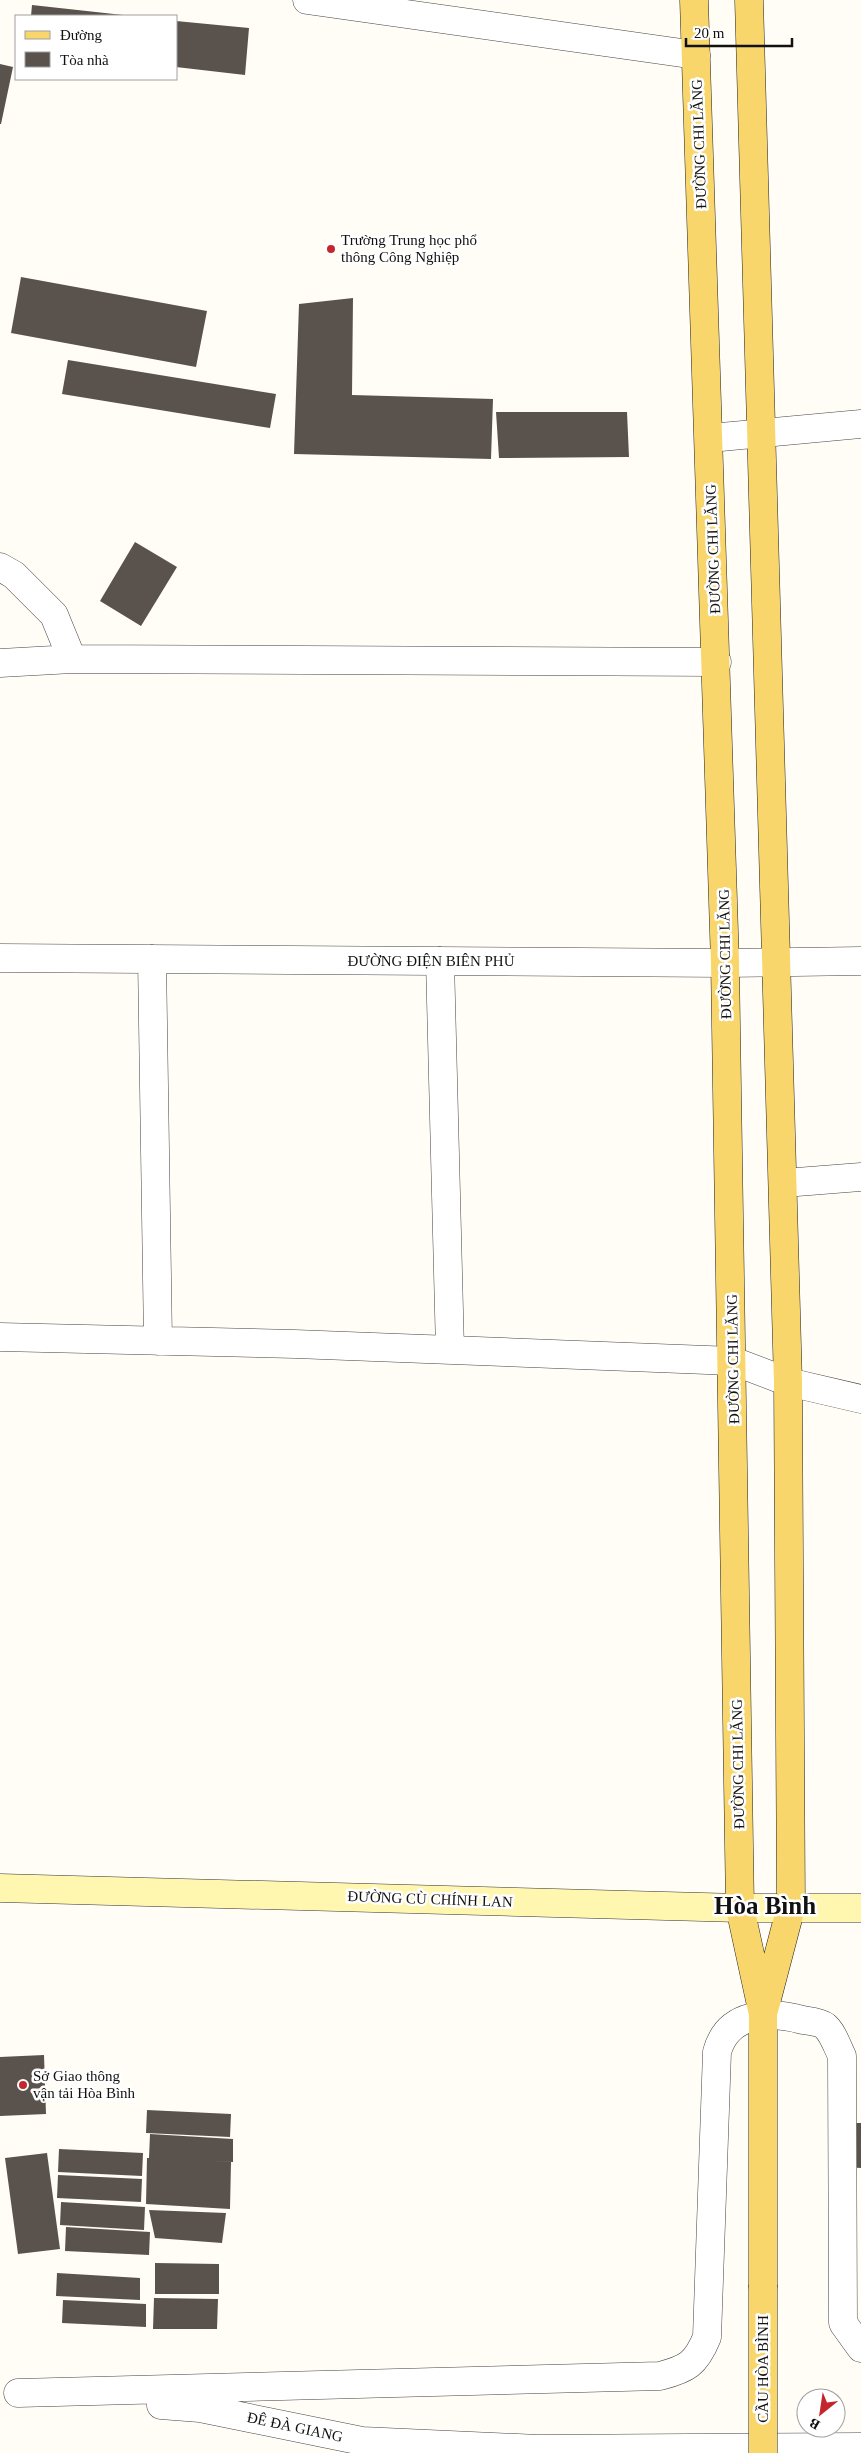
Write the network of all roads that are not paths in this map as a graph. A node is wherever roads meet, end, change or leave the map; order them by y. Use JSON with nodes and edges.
{"nodes":[{"id":1,"x":307,"y":0,"type":"edge"},
{"id":2,"x":694,"y":0,"type":"edge"},
{"id":3,"x":749,"y":0,"type":"edge"},
{"id":4,"x":696,"y":55,"type":"junction"},
{"id":5,"x":861,"y":424,"type":"edge"},
{"id":6,"x":762,"y":434,"type":"junction"},
{"id":7,"x":710,"y":438,"type":"junction"},
{"id":8,"x":0,"y":567,"type":"edge"},
{"id":9,"x":72,"y":659,"type":"junction"},
{"id":10,"x":717,"y":662,"type":"junction"},
{"id":11,"x":0,"y":663,"type":"edge"},
{"id":12,"x":0,"y":958,"type":"edge"},
{"id":13,"x":152,"y":959,"type":"junction"},
{"id":14,"x":440,"y":961,"type":"junction"},
{"id":15,"x":861,"y":961,"type":"edge"},
{"id":16,"x":777,"y":962,"type":"junction"},
{"id":17,"x":725,"y":963,"type":"junction"},
{"id":18,"x":861,"y":1177,"type":"edge"},
{"id":19,"x":784,"y":1183,"type":"junction"},
{"id":20,"x":0,"y":1337,"type":"edge"},
{"id":21,"x":158,"y":1341,"type":"junction"},
{"id":22,"x":450,"y":1350,"type":"junction"},
{"id":23,"x":733,"y":1361,"type":"junction"},
{"id":24,"x":788,"y":1382,"type":"junction"},
{"id":25,"x":861,"y":1399,"type":"edge"},
{"id":26,"x":0,"y":1888,"type":"edge"},
{"id":27,"x":791,"y":1907,"type":"junction"},
{"id":28,"x":740,"y":1908,"type":"junction"},
{"id":29,"x":861,"y":1908,"type":"edge"},
{"id":30,"x":763,"y":2014,"type":"junction"},
{"id":31,"x":861,"y":2348,"type":"edge"},
{"id":32,"x":9,"y":2393,"type":"edge"},
{"id":33,"x":861,"y":2447,"type":"edge"},
{"id":34,"x":763,"y":2453,"type":"edge"}],
"edges":[{"from":1,"to":4,"type":"street"},
{"from":2,"to":4,"type":"main road","name":"ĐƯỜNG CHI LĂNG"},
{"from":3,"to":6,"type":"main road"},
{"from":4,"to":7,"type":"main road","name":"ĐƯỜNG CHI LĂNG"},
{"from":5,"to":6,"type":"street"},
{"from":6,"to":7,"type":"street"},
{"from":6,"to":16,"type":"main road"},
{"from":7,"to":10,"type":"main road","name":"ĐƯỜNG CHI LĂNG"},
{"from":8,"to":9,"type":"street"},
{"from":9,"to":10,"type":"street"},
{"from":9,"to":11,"type":"street"},
{"from":10,"to":17,"type":"main road","name":"ĐƯỜNG CHI LĂNG"},
{"from":12,"to":13,"type":"street","name":"ĐƯỜNG ĐIỆN BIÊN PHỦ"},
{"from":13,"to":14,"type":"street","name":"ĐƯỜNG ĐIỆN BIÊN PHỦ"},
{"from":13,"to":21,"type":"street"},
{"from":14,"to":17,"type":"street","name":"ĐƯỜNG ĐIỆN BIÊN PHỦ"},
{"from":14,"to":22,"type":"street"},
{"from":15,"to":16,"type":"street","name":"ĐƯỜNG ĐIỆN BIÊN PHỦ"},
{"from":16,"to":17,"type":"street","name":"ĐƯỜNG ĐIỆN BIÊN PHỦ"},
{"from":16,"to":19,"type":"main road"},
{"from":17,"to":23,"type":"main road","name":"ĐƯỜNG CHI LĂNG"},
{"from":18,"to":19,"type":"street"},
{"from":19,"to":24,"type":"main road"},
{"from":20,"to":21,"type":"street"},
{"from":21,"to":22,"type":"street"},
{"from":22,"to":23,"type":"street"},
{"from":23,"to":24,"type":"street"},
{"from":23,"to":28,"type":"main road","name":"ĐƯỜNG CHI LĂNG"},
{"from":24,"to":25,"type":"street"},
{"from":24,"to":27,"type":"main road"},
{"from":26,"to":28,"type":"main road","name":"ĐƯỜNG CÙ CHÍNH LAN"},
{"from":27,"to":28,"type":"main road","name":"ĐƯỜNG CÙ CHÍNH LAN"},
{"from":27,"to":29,"type":"main road","name":"ĐƯỜNG CÙ CHÍNH LAN"},
{"from":27,"to":30,"type":"main road"},
{"from":28,"to":30,"type":"main road","name":"ĐƯỜNG CHI LĂNG"},
{"from":30,"to":31,"type":"street"},
{"from":30,"to":32,"type":"street"},
{"from":30,"to":34,"type":"main road","name":"CẦU HÒA BÌNH","bridge":true},
{"from":32,"to":33,"type":"street","name":"ĐÊ ĐÀ GIANG"}]}
